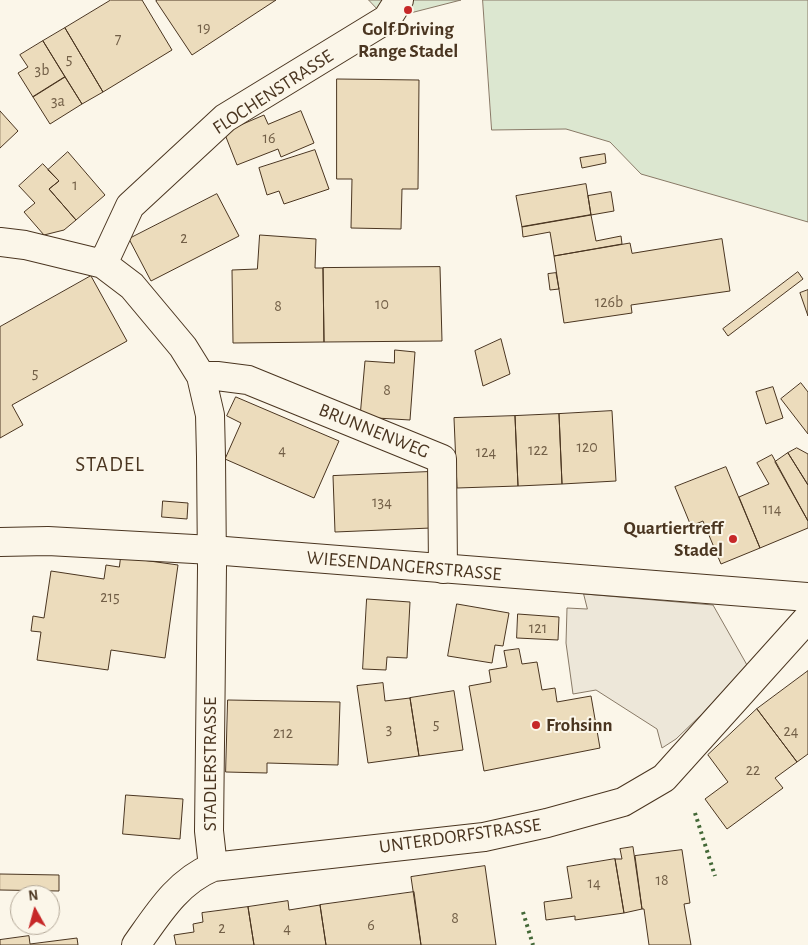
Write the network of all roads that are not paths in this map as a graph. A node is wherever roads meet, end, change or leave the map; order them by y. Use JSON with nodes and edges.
{"nodes":[{"id":1,"x":399,"y":0,"type":"edge"},
{"id":2,"x":0,"y":242,"type":"edge"},
{"id":3,"x":102,"y":264,"type":"junction"},
{"id":4,"x":201,"y":376,"type":"junction"},
{"id":5,"x":0,"y":542,"type":"edge"},
{"id":6,"x":212,"y":550,"type":"junction"},
{"id":7,"x":443,"y":569,"type":"junction"},
{"id":8,"x":808,"y":597,"type":"edge"},
{"id":9,"x":808,"y":618,"type":"edge"},
{"id":10,"x":213,"y":867,"type":"junction"},
{"id":11,"x":136,"y":945,"type":"edge"}],
"edges":[{"from":1,"to":3,"type":"street","name":"FLOCHENSTRASSE"},
{"from":2,"to":3,"type":"street"},
{"from":3,"to":4,"type":"street","name":"STADLERSTRASSE"},
{"from":4,"to":6,"type":"street","name":"STADLERSTRASSE"},
{"from":4,"to":7,"type":"street","name":"BRUNNENWEG"},
{"from":5,"to":6,"type":"street","name":"WIESENDANGERSTRASSE"},
{"from":6,"to":7,"type":"street","name":"WIESENDANGERSTRASSE"},
{"from":6,"to":10,"type":"street","name":"STADLERSTRASSE"},
{"from":7,"to":8,"type":"street","name":"WIESENDANGERSTRASSE"},
{"from":9,"to":10,"type":"street","name":"UNTERDORFSTRASSE"},
{"from":10,"to":11,"type":"street"}]}
